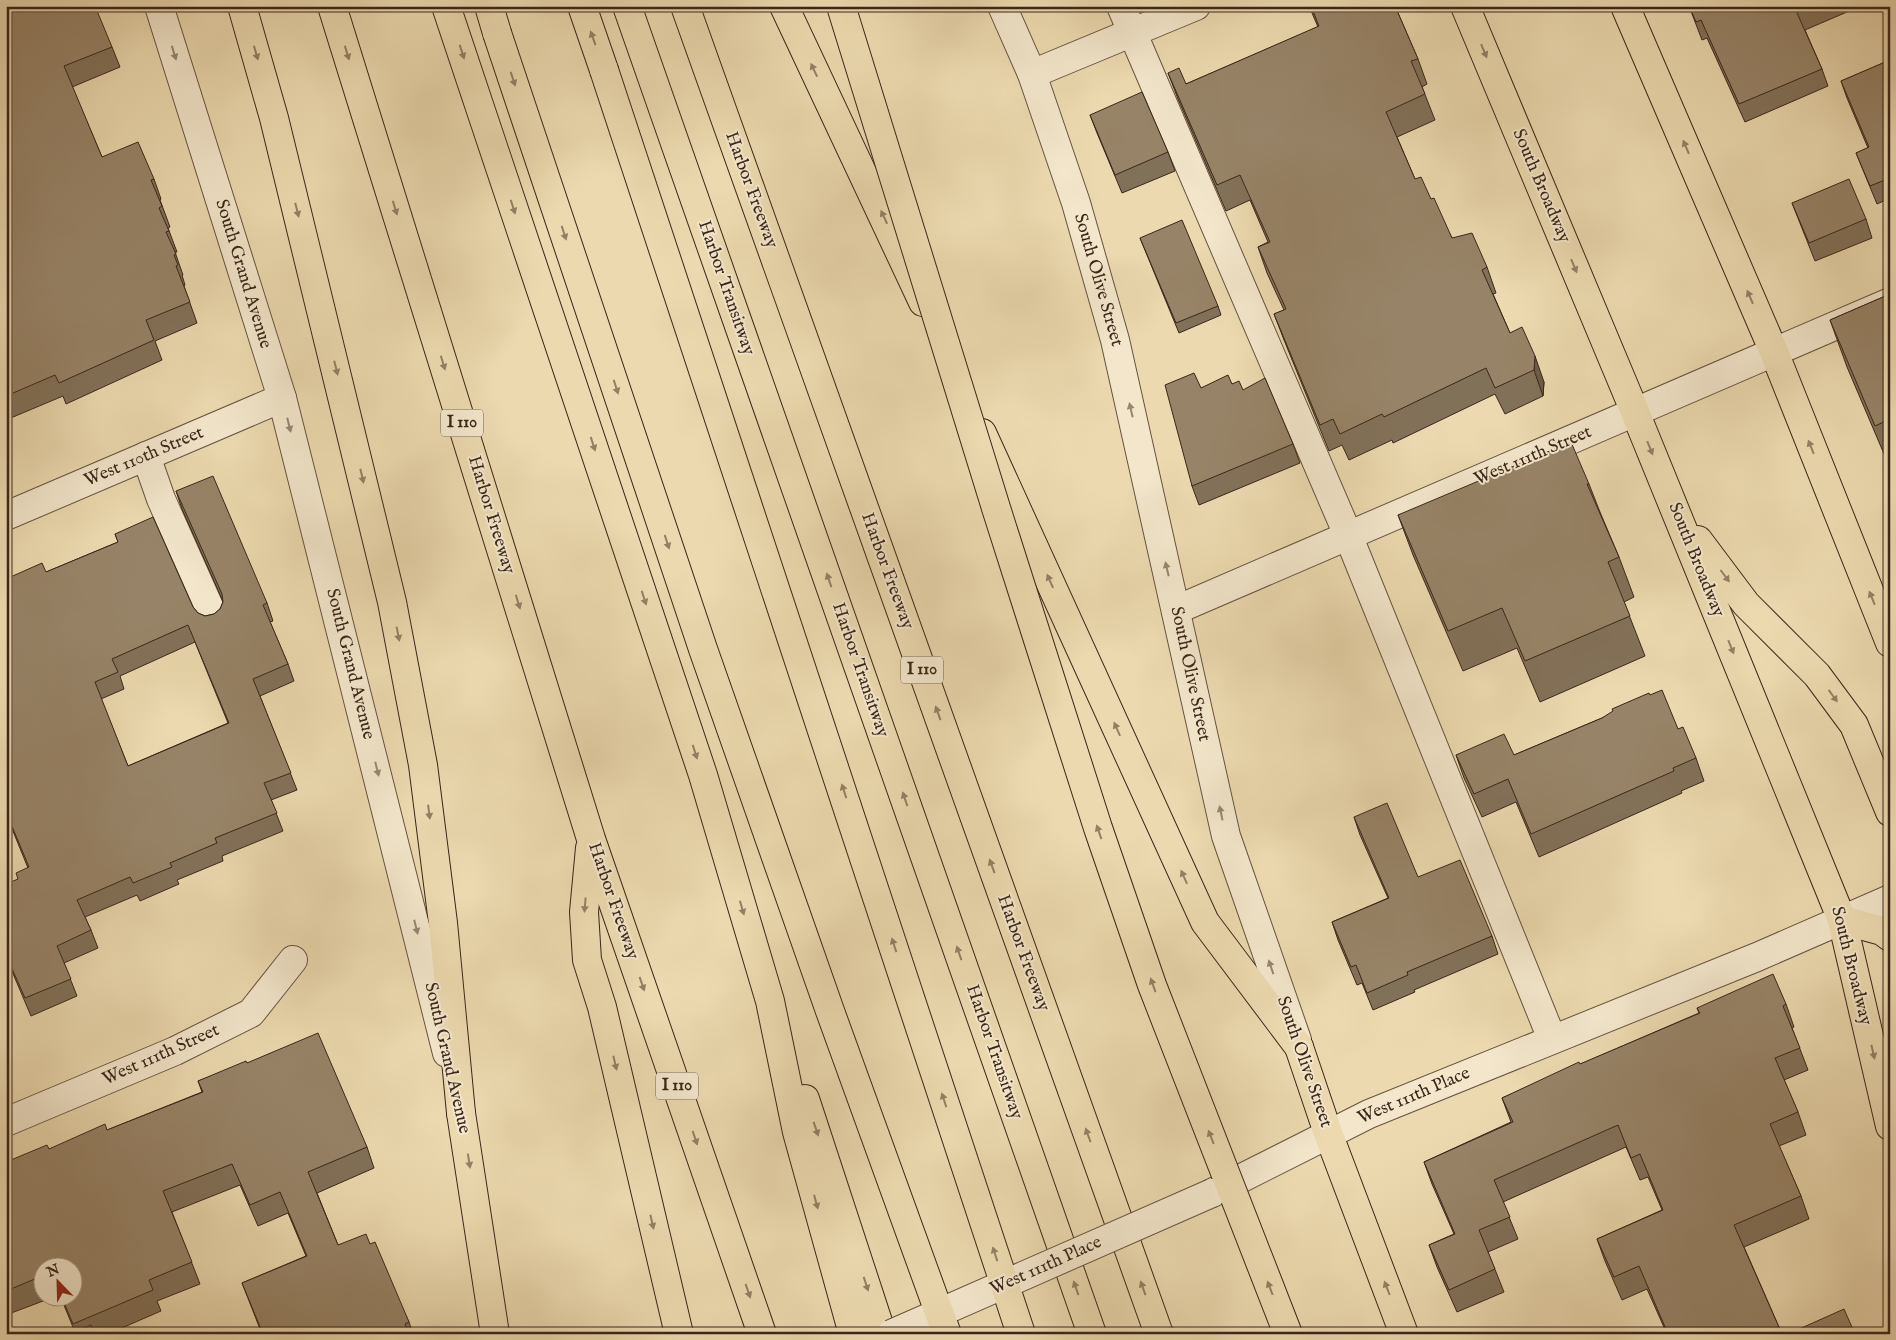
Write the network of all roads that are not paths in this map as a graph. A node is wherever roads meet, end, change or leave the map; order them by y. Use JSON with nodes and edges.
{"nodes":[{"id":1,"x":159,"y":6,"type":"edge"},
{"id":2,"x":242,"y":6,"type":"edge"},
{"id":3,"x":332,"y":6,"type":"edge"},
{"id":4,"x":446,"y":6,"type":"edge"},
{"id":5,"x":489,"y":6,"type":"edge"},
{"id":6,"x":582,"y":6,"type":"edge"},
{"id":7,"x":628,"y":6,"type":"edge"},
{"id":8,"x":685,"y":6,"type":"edge"},
{"id":9,"x":784,"y":6,"type":"edge"},
{"id":10,"x":841,"y":6,"type":"edge"},
{"id":11,"x":1002,"y":6,"type":"edge"},
{"id":12,"x":1121,"y":6,"type":"edge"},
{"id":13,"x":1196,"y":6,"type":"edge"},
{"id":14,"x":1466,"y":6,"type":"edge"},
{"id":15,"x":1626,"y":6,"type":"edge"},
{"id":16,"x":1132,"y":33,"type":"junction"},
{"id":17,"x":1032,"y":74,"type":"junction"},
{"id":18,"x":1890,"y":302,"type":"edge"},
{"id":19,"x":1774,"y":352,"type":"junction"},
{"id":20,"x":282,"y":398,"type":"junction"},
{"id":21,"x":1635,"y":412,"type":"junction"},
{"id":22,"x":146,"y":456,"type":"junction"},
{"id":23,"x":1675,"y":508,"type":"junction"},
{"id":24,"x":6,"y":516,"type":"edge"},
{"id":25,"x":1348,"y":536,"type":"junction"},
{"id":26,"x":1176,"y":610,"type":"junction"},
{"id":27,"x":214,"y":618,"type":"edge"},
{"id":28,"x":1890,"y":643,"type":"edge"},
{"id":29,"x":1890,"y":812,"type":"edge"},
{"id":30,"x":591,"y":839,"type":"junction"},
{"id":31,"x":1890,"y":899,"type":"edge"},
{"id":32,"x":1842,"y":920,"type":"junction"},
{"id":33,"x":1890,"y":937,"type":"edge"},
{"id":34,"x":294,"y":960,"type":"dead end"},
{"id":35,"x":770,"y":1001,"type":"junction"},
{"id":36,"x":1552,"y":1039,"type":"junction"},
{"id":37,"x":1299,"y":1046,"type":"junction"},
{"id":38,"x":461,"y":1113,"type":"junction"},
{"id":39,"x":6,"y":1122,"type":"edge"},
{"id":40,"x":1890,"y":1126,"type":"edge"},
{"id":41,"x":1328,"y":1133,"type":"junction"},
{"id":42,"x":495,"y":1334,"type":"edge"},
{"id":43,"x":679,"y":1334,"type":"edge"},
{"id":44,"x":762,"y":1334,"type":"edge"},
{"id":45,"x":853,"y":1334,"type":"edge"},
{"id":46,"x":882,"y":1334,"type":"edge"},
{"id":47,"x":890,"y":1334,"type":"edge"},
{"id":48,"x":947,"y":1334,"type":"edge"},
{"id":49,"x":1021,"y":1334,"type":"edge"},
{"id":50,"x":1092,"y":1334,"type":"edge"},
{"id":51,"x":1159,"y":1334,"type":"edge"},
{"id":52,"x":1288,"y":1334,"type":"edge"},
{"id":53,"x":1404,"y":1334,"type":"edge"}],
"edges":[{"from":1,"to":20,"type":"street","name":"South Grand Avenue","one_way":true},
{"from":2,"to":38,"type":"main road","one_way":true},
{"from":3,"to":30,"type":"main road","name":"Harbor Freeway","number":"I 110","one_way":true},
{"from":4,"to":35,"type":"main road","one_way":true},
{"from":5,"to":48,"type":"main road","one_way":true,"bridge":true},
{"from":49,"to":6,"type":"main road","one_way":true,"bridge":true},
{"from":50,"to":7,"type":"main road","name":"Harbor Transitway","one_way":true},
{"from":51,"to":8,"type":"main road","name":"Harbor Freeway","number":"I 110","one_way":true},
{"from":37,"to":9,"type":"main road","one_way":true},
{"from":52,"to":10,"type":"main road","one_way":true,"bridge":true},
{"from":11,"to":17,"type":"street","name":"South Olive Street"},
{"from":12,"to":16,"type":"street"},
{"from":13,"to":16,"type":"street"},
{"from":14,"to":21,"type":"main road","name":"South Broadway","one_way":true},
{"from":19,"to":15,"type":"main road","one_way":true},
{"from":16,"to":17,"type":"street"},
{"from":16,"to":25,"type":"street"},
{"from":26,"to":17,"type":"street","name":"South Olive Street","one_way":true},
{"from":18,"to":19,"type":"street","name":"West 111th Street"},
{"from":19,"to":21,"type":"street","name":"West 111th Street"},
{"from":28,"to":19,"type":"main road","one_way":true},
{"from":20,"to":22,"type":"street","name":"West 110th Street"},
{"from":20,"to":38,"type":"street","name":"South Grand Avenue","one_way":true},
{"from":21,"to":23,"type":"main road","name":"South Broadway","one_way":true},
{"from":21,"to":25,"type":"street","name":"West 111th Street"},
{"from":22,"to":24,"type":"street","name":"West 110th Street"},
{"from":22,"to":27,"type":"street"},
{"from":23,"to":29,"type":"main road","one_way":true},
{"from":23,"to":32,"type":"main road","name":"South Broadway","one_way":true},
{"from":25,"to":26,"type":"street","name":"West 111th Street"},
{"from":25,"to":36,"type":"street"},
{"from":37,"to":26,"type":"street","name":"South Olive Street","one_way":true},
{"from":30,"to":43,"type":"main road","one_way":true},
{"from":30,"to":44,"type":"main road","name":"Harbor Freeway","number":"I 110","one_way":true},
{"from":31,"to":32,"type":"street","name":"West 111th Place"},
{"from":32,"to":33,"type":"main road"},
{"from":32,"to":36,"type":"street","name":"West 111th Place"},
{"from":32,"to":40,"type":"main road","name":"South Broadway","one_way":true},
{"from":34,"to":39,"type":"street","name":"West 111th Street"},
{"from":35,"to":45,"type":"main road","one_way":true},
{"from":35,"to":46,"type":"main road","one_way":true},
{"from":36,"to":41,"type":"street","name":"West 111th Place"},
{"from":37,"to":41,"type":"main road","name":"South Olive Street"},
{"from":38,"to":42,"type":"main road","name":"South Grand Avenue","one_way":true},
{"from":41,"to":47,"type":"street","name":"West 111th Place","bridge":true},
{"from":53,"to":41,"type":"main road","name":"South Olive Street","one_way":true}]}
